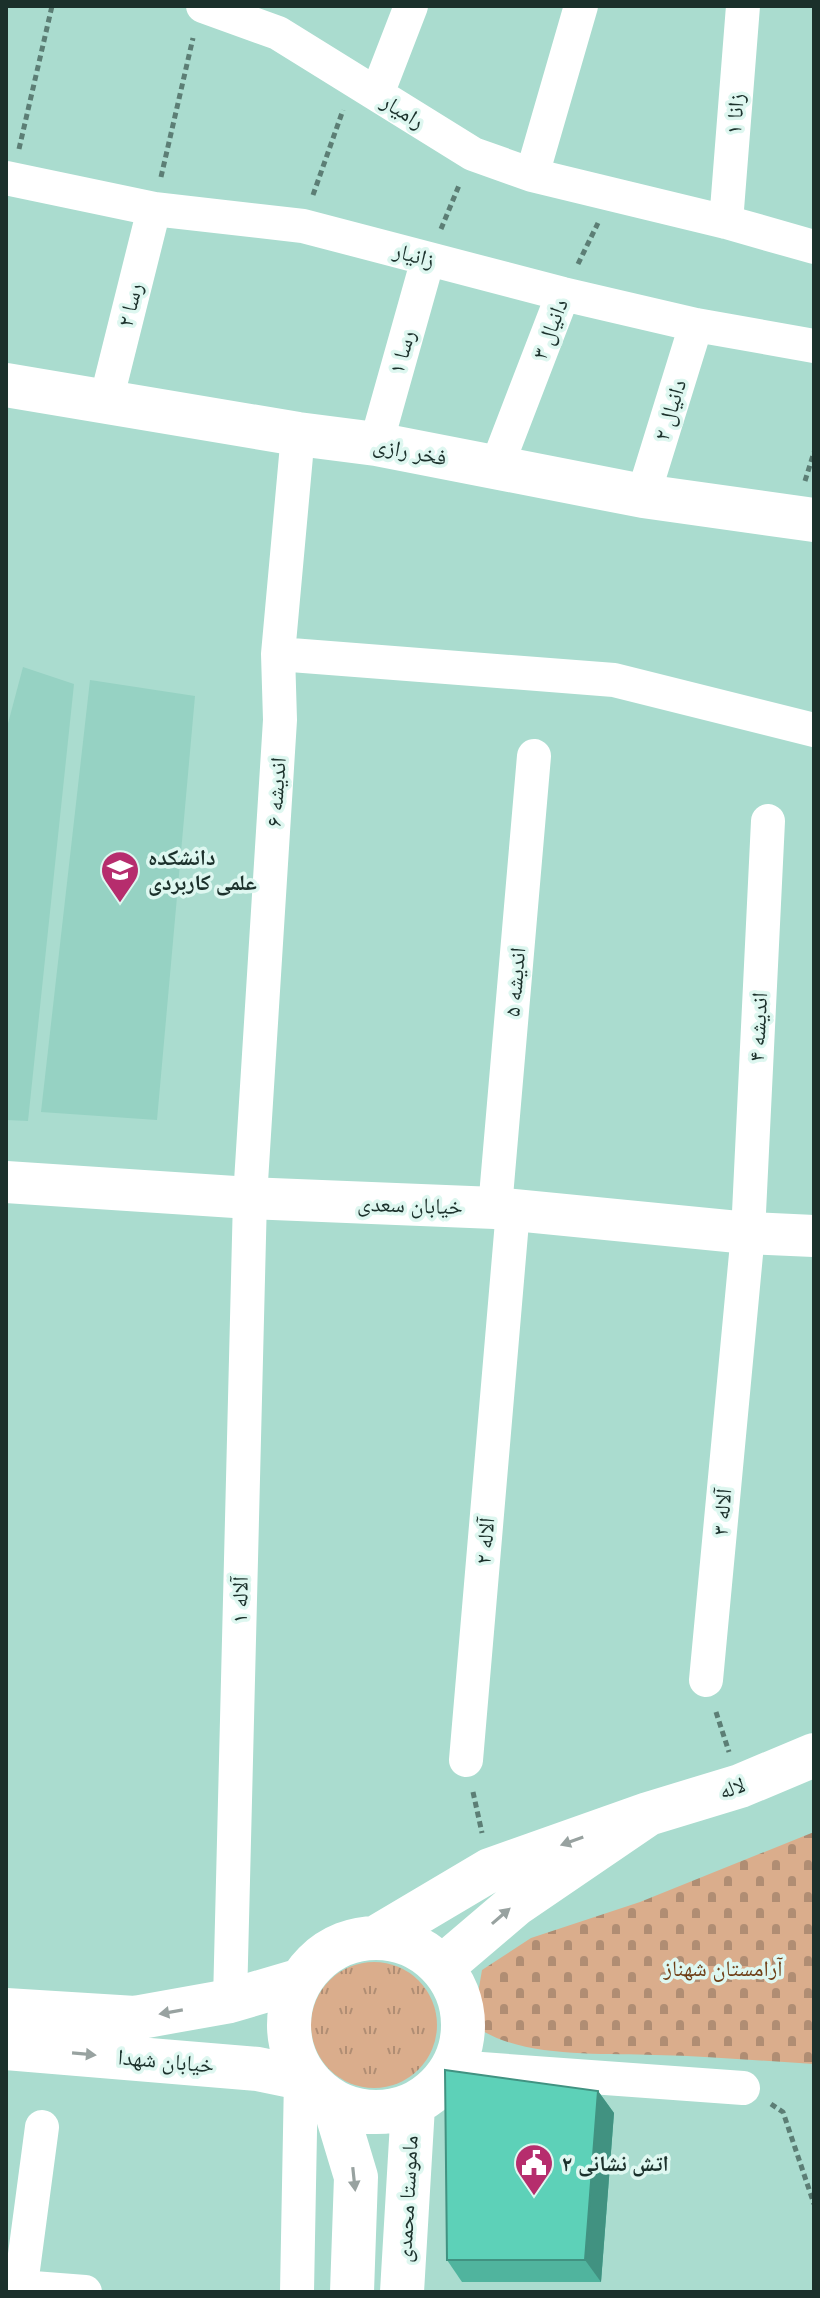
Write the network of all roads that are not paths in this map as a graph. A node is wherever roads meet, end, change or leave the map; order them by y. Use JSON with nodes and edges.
{"nodes":[{"id":1,"x":411,"y":6,"type":"edge"},
{"id":2,"x":581,"y":6,"type":"edge"},
{"id":3,"x":743,"y":6,"type":"edge"},
{"id":4,"x":198,"y":20,"type":"edge"},
{"id":5,"x":365,"y":86,"type":"junction"},
{"id":6,"x":532,"y":175,"type":"junction"},
{"id":7,"x":9,"y":179,"type":"edge"},
{"id":8,"x":154,"y":209,"type":"junction"},
{"id":9,"x":726,"y":222,"type":"junction"},
{"id":10,"x":814,"y":247,"type":"edge"},
{"id":11,"x":428,"y":259,"type":"junction"},
{"id":12,"x":563,"y":294,"type":"junction"},
{"id":13,"x":696,"y":325,"type":"junction"},
{"id":14,"x":814,"y":346,"type":"edge"},
{"id":15,"x":6,"y":385,"type":"edge"},
{"id":16,"x":106,"y":401,"type":"junction"},
{"id":17,"x":298,"y":434,"type":"junction"},
{"id":18,"x":376,"y":444,"type":"junction"},
{"id":19,"x":496,"y":468,"type":"junction"},
{"id":20,"x":643,"y":496,"type":"junction"},
{"id":21,"x":814,"y":520,"type":"edge"},
{"id":22,"x":278,"y":654,"type":"junction"},
{"id":23,"x":814,"y":730,"type":"edge"},
{"id":24,"x":534,"y":756,"type":"dead end"},
{"id":25,"x":768,"y":821,"type":"dead end"},
{"id":26,"x":6,"y":1182,"type":"edge"},
{"id":27,"x":250,"y":1198,"type":"junction"},
{"id":28,"x":504,"y":1209,"type":"junction"},
{"id":29,"x":748,"y":1233,"type":"junction"},
{"id":30,"x":814,"y":1236,"type":"edge"},
{"id":31,"x":706,"y":1680,"type":"road end"},
{"id":32,"x":814,"y":1755,"type":"edge"},
{"id":33,"x":466,"y":1760,"type":"road end"},
{"id":34,"x":648,"y":1814,"type":"junction"},
{"id":35,"x":377,"y":1937,"type":"junction"},
{"id":36,"x":442,"y":1967,"type":"junction"},
{"id":37,"x":301,"y":1980,"type":"junction"},
{"id":38,"x":230,"y":2001,"type":"junction"},
{"id":39,"x":6,"y":2010,"type":"edge"},
{"id":40,"x":6,"y":2048,"type":"edge"},
{"id":41,"x":454,"y":2067,"type":"junction"},
{"id":42,"x":743,"y":2088,"type":"road end"},
{"id":43,"x":318,"y":2092,"type":"junction"},
{"id":44,"x":413,"y":2106,"type":"junction"},
{"id":45,"x":42,"y":2127,"type":"dead end"},
{"id":46,"x":20,"y":2289,"type":"edge"},
{"id":47,"x":85,"y":2292,"type":"edge"},
{"id":48,"x":297,"y":2292,"type":"edge"},
{"id":49,"x":352,"y":2292,"type":"edge"},
{"id":50,"x":402,"y":2292,"type":"edge"}],
"edges":[{"from":1,"to":5,"type":"street"},
{"from":2,"to":6,"type":"street"},
{"from":3,"to":9,"type":"street","name":"زانا ۱"},
{"from":4,"to":5,"type":"street","name":"رامیار"},
{"from":5,"to":6,"type":"street","name":"رامیار"},
{"from":6,"to":9,"type":"street","name":"رامیار"},
{"from":7,"to":8,"type":"street","name":"زانیار"},
{"from":8,"to":11,"type":"street","name":"زانیار"},
{"from":8,"to":16,"type":"street","name":"رسا ۲"},
{"from":9,"to":10,"type":"street"},
{"from":11,"to":12,"type":"street","name":"زانیار"},
{"from":11,"to":18,"type":"street","name":"رسا ۱"},
{"from":12,"to":13,"type":"street","name":"زانیار"},
{"from":12,"to":19,"type":"street","name":"دانیال ۳"},
{"from":13,"to":14,"type":"street","name":"زانیار"},
{"from":13,"to":20,"type":"street","name":"دانیال ۲"},
{"from":15,"to":16,"type":"main road","name":"فخر رازی"},
{"from":16,"to":17,"type":"main road","name":"فخر رازی"},
{"from":17,"to":18,"type":"main road","name":"فخر رازی"},
{"from":17,"to":22,"type":"street","name":"اندیشه ۶"},
{"from":18,"to":19,"type":"main road","name":"فخر رازی"},
{"from":19,"to":20,"type":"main road","name":"فخر رازی"},
{"from":20,"to":21,"type":"main road","name":"فخر رازی"},
{"from":22,"to":23,"type":"street"},
{"from":22,"to":27,"type":"street","name":"اندیشه ۶"},
{"from":24,"to":28,"type":"street","name":"اندیشه ۵"},
{"from":25,"to":29,"type":"street","name":"اندیشه ۴"},
{"from":26,"to":27,"type":"street","name":"خیابان سعدی"},
{"from":27,"to":28,"type":"street","name":"خیابان سعدی"},
{"from":27,"to":38,"type":"street","name":"آلاله ۱"},
{"from":28,"to":29,"type":"street","name":"خیابان سعدی"},
{"from":28,"to":33,"type":"street","name":"آلاله ۲"},
{"from":29,"to":30,"type":"street","name":"خیابان سعدی"},
{"from":29,"to":31,"type":"street","name":"آلاله ۳"},
{"from":32,"to":34,"type":"main road","name":"لاله"},
{"from":34,"to":35,"type":"main road","one_way":true},
{"from":36,"to":34,"type":"main road","one_way":true},
{"from":35,"to":36,"type":"main road"},
{"from":35,"to":37,"type":"main road"},
{"from":36,"to":41,"type":"main road"},
{"from":37,"to":38,"type":"main road","name":"خیابان شهدا"},
{"from":37,"to":43,"type":"main road"},
{"from":38,"to":39,"type":"main road","name":"خیابان شهدا","one_way":true},
{"from":40,"to":43,"type":"main road","name":"خیابان شهدا","one_way":true},
{"from":41,"to":42,"type":"street"},
{"from":41,"to":44,"type":"main road"},
{"from":43,"to":44,"type":"main road"},
{"from":43,"to":48,"type":"street"},
{"from":43,"to":49,"type":"main road","one_way":true},
{"from":44,"to":50,"type":"main road","name":"ماموستا محمدی"},
{"from":45,"to":46,"type":"street"},
{"from":46,"to":47,"type":"street"}]}
